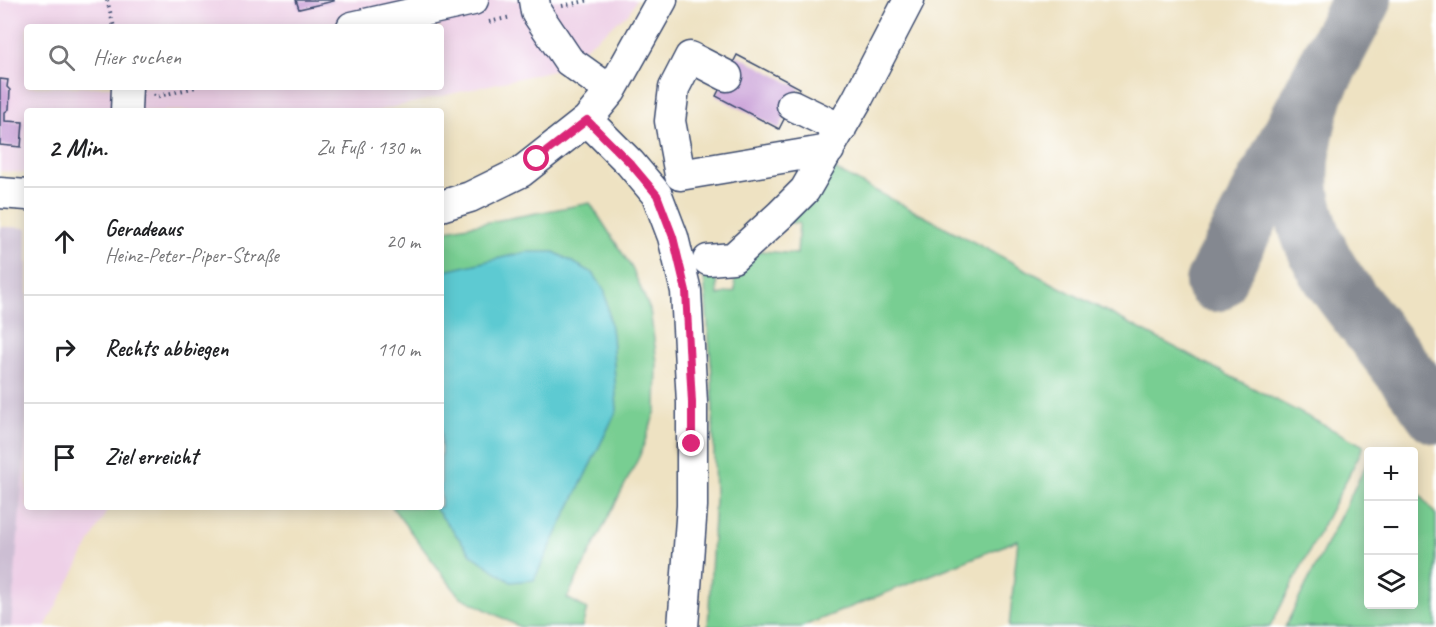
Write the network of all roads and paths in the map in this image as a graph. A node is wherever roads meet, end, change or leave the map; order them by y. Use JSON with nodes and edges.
{"nodes":[{"id":1,"x":107,"y":0,"type":"edge"},
{"id":2,"x":473,"y":0,"type":"edge"},
{"id":3,"x":534,"y":0,"type":"edge"},
{"id":4,"x":662,"y":0,"type":"edge"},
{"id":5,"x":909,"y":0,"type":"edge"},
{"id":6,"x":113,"y":24,"type":"edge"},
{"id":7,"x":365,"y":24,"type":"edge"},
{"id":8,"x":727,"y":76,"type":"dead end"},
{"id":9,"x":138,"y":90,"type":"edge"},
{"id":10,"x":141,"y":90,"type":"edge"},
{"id":11,"x":183,"y":90,"type":"edge"},
{"id":12,"x":611,"y":91,"type":"junction"},
{"id":13,"x":792,"y":105,"type":"dead end"},
{"id":14,"x":128,"y":108,"type":"edge"},
{"id":15,"x":587,"y":120,"type":"junction"},
{"id":16,"x":835,"y":140,"type":"junction"},
{"id":17,"x":0,"y":193,"type":"edge"},
{"id":18,"x":24,"y":195,"type":"edge"},
{"id":19,"x":444,"y":205,"type":"edge"},
{"id":20,"x":708,"y":260,"type":"dead end"},
{"id":21,"x":683,"y":627,"type":"edge"}],
"edges":[{"from":1,"to":6,"type":"path"},
{"from":2,"to":7,"type":"street"},
{"from":3,"to":12,"type":"street"},
{"from":4,"to":12,"type":"street"},
{"from":5,"to":16,"type":"street"},
{"from":8,"to":16,"type":"street"},
{"from":9,"to":14,"type":"street"},
{"from":10,"to":11,"type":"path"},
{"from":12,"to":15,"type":"street"},
{"from":13,"to":16,"type":"street"},
{"from":15,"to":19,"type":"street"},
{"from":15,"to":21,"type":"street"},
{"from":16,"to":20,"type":"street"},
{"from":17,"to":18,"type":"street"}]}
